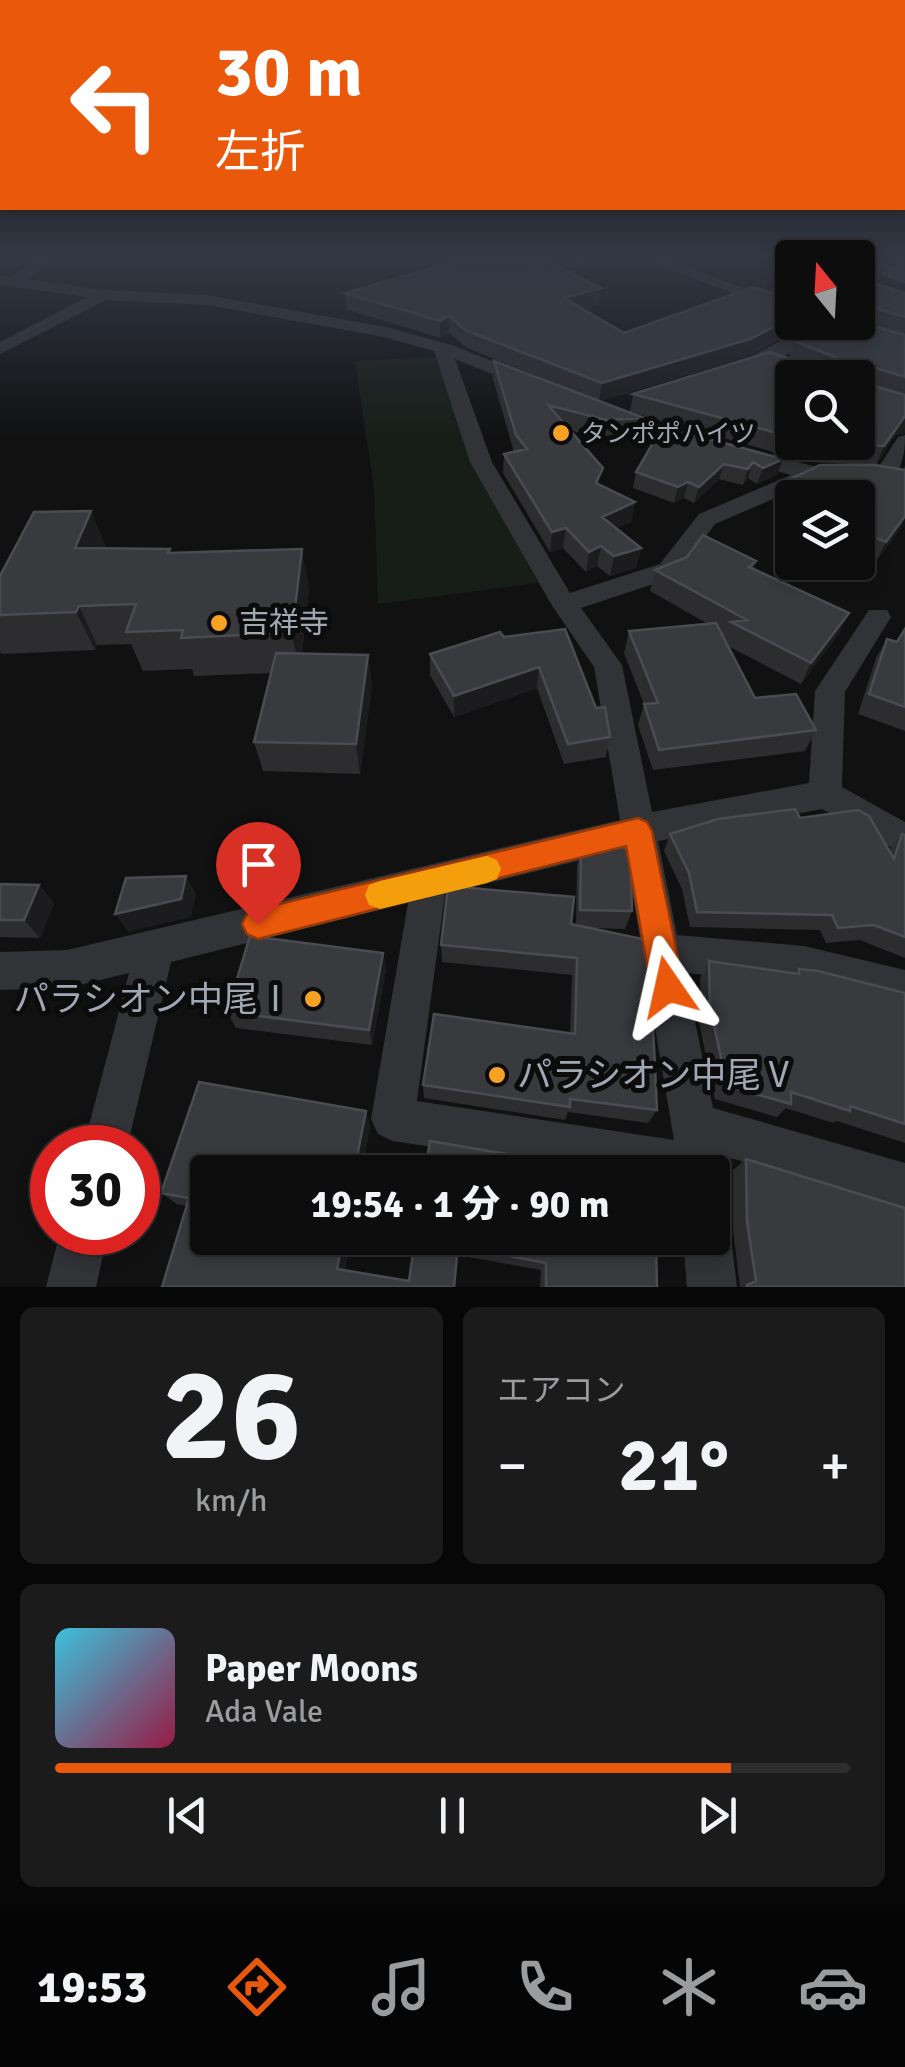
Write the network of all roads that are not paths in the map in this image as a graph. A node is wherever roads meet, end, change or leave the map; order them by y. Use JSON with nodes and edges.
{"nodes":[{"id":1,"x":61,"y":317,"type":"edge"},
{"id":2,"x":302,"y":317,"type":"edge"},
{"id":3,"x":802,"y":340,"type":"edge"},
{"id":4,"x":442,"y":348,"type":"junction"},
{"id":5,"x":0,"y":349,"type":"edge"},
{"id":6,"x":761,"y":358,"type":"junction"},
{"id":7,"x":775,"y":363,"type":"edge"},
{"id":8,"x":728,"y":372,"type":"edge"},
{"id":9,"x":552,"y":392,"type":"edge"},
{"id":10,"x":635,"y":400,"type":"edge"},
{"id":11,"x":905,"y":441,"type":"edge"},
{"id":12,"x":808,"y":473,"type":"junction"},
{"id":13,"x":876,"y":476,"type":"edge"},
{"id":14,"x":564,"y":604,"type":"junction"},
{"id":15,"x":878,"y":617,"type":"dead end"},
{"id":16,"x":825,"y":794,"type":"junction"},
{"id":17,"x":638,"y":831,"type":"junction"},
{"id":18,"x":905,"y":840,"type":"edge"},
{"id":19,"x":429,"y":884,"type":"junction"},
{"id":20,"x":155,"y":948,"type":"junction"},
{"id":21,"x":661,"y":952,"type":"junction"},
{"id":22,"x":0,"y":972,"type":"edge"},
{"id":23,"x":905,"y":990,"type":"edge"},
{"id":24,"x":111,"y":1125,"type":"edge"},
{"id":25,"x":698,"y":1155,"type":"edge"},
{"id":26,"x":730,"y":1160,"type":"edge"},
{"id":27,"x":905,"y":1186,"type":"edge"},
{"id":28,"x":78,"y":1255,"type":"edge"},
{"id":29,"x":709,"y":1255,"type":"edge"},
{"id":30,"x":70,"y":1287,"type":"edge"},
{"id":31,"x":712,"y":1287,"type":"edge"}],
"edges":[{"from":1,"to":5,"type":"street"},
{"from":2,"to":4,"type":"street"},
{"from":3,"to":6,"type":"street"},
{"from":4,"to":9,"type":"street"},
{"from":4,"to":14,"type":"street"},
{"from":6,"to":7,"type":"street"},
{"from":6,"to":8,"type":"street"},
{"from":10,"to":12,"type":"street"},
{"from":11,"to":13,"type":"street"},
{"from":12,"to":13,"type":"street"},
{"from":12,"to":14,"type":"street"},
{"from":14,"to":17,"type":"street"},
{"from":15,"to":16,"type":"street"},
{"from":16,"to":17,"type":"street"},
{"from":16,"to":18,"type":"street"},
{"from":17,"to":19,"type":"street"},
{"from":17,"to":21,"type":"street"},
{"from":19,"to":20,"type":"street"},
{"from":19,"to":25,"type":"street"},
{"from":20,"to":22,"type":"street"},
{"from":20,"to":24,"type":"street"},
{"from":21,"to":23,"type":"street"},
{"from":21,"to":25,"type":"street"},
{"from":26,"to":27,"type":"street"},
{"from":28,"to":30,"type":"street"},
{"from":29,"to":31,"type":"street"}]}
